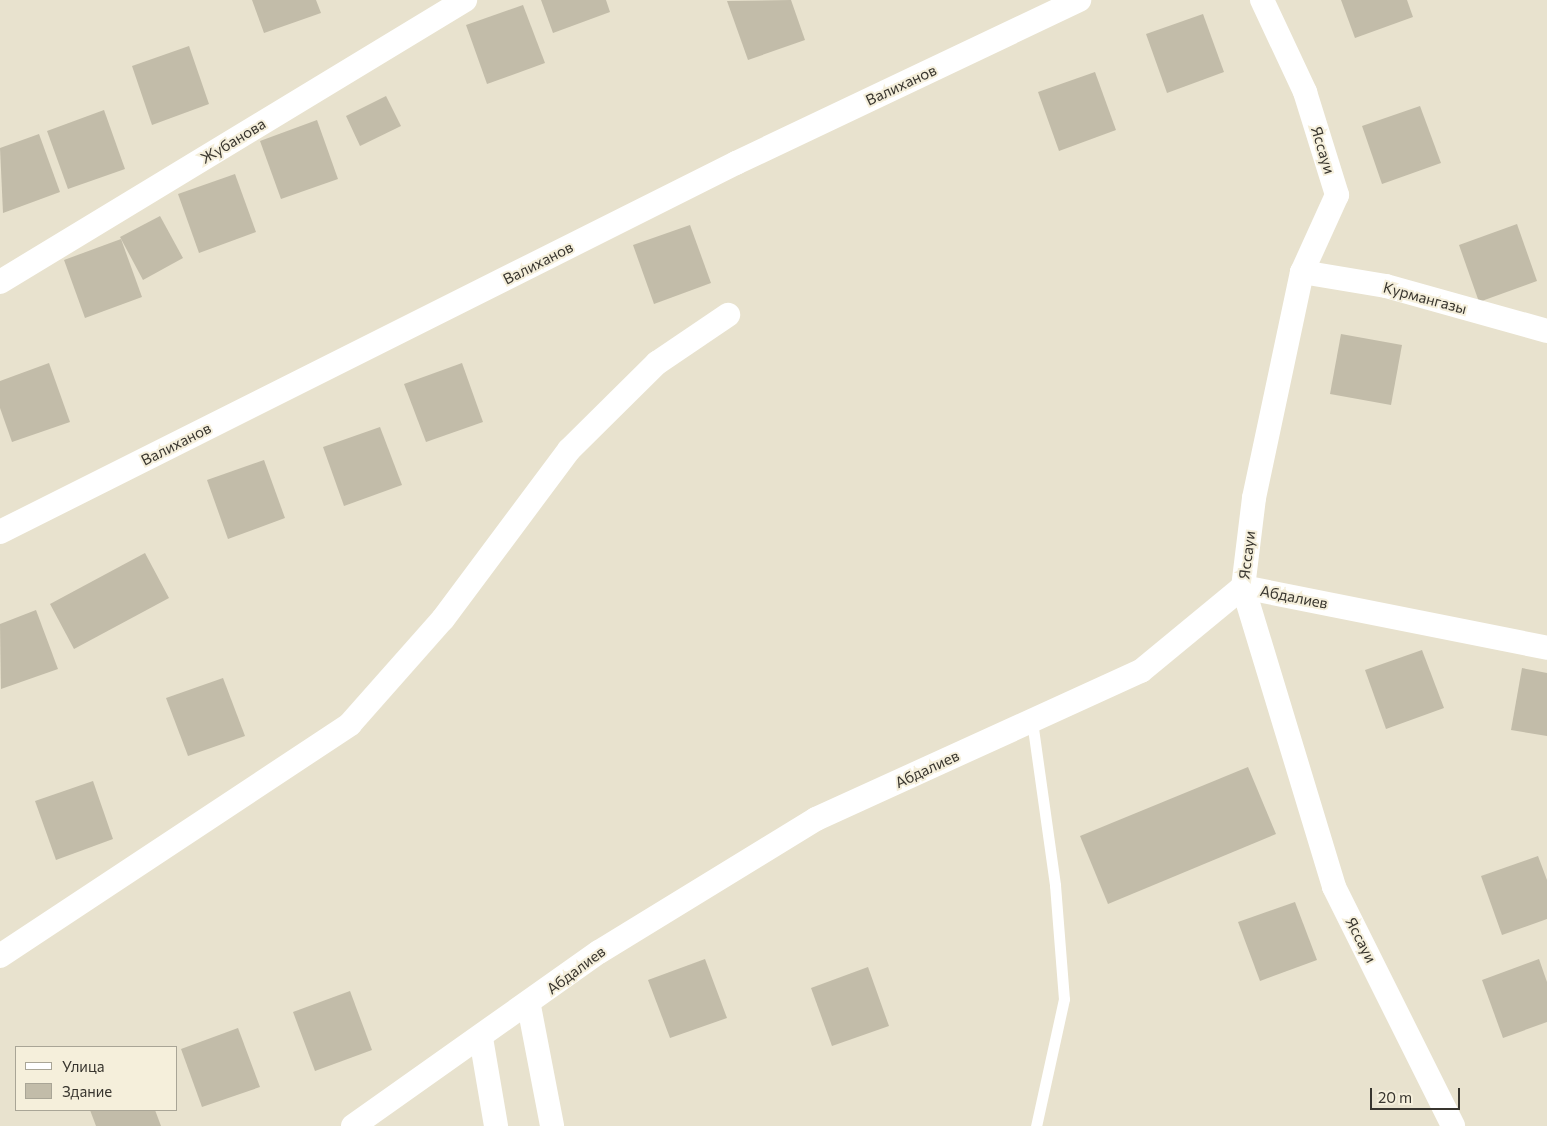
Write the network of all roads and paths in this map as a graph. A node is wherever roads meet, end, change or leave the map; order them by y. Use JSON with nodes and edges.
{"nodes":[{"id":1,"x":465,"y":0,"type":"edge"},
{"id":2,"x":1079,"y":0,"type":"edge"},
{"id":3,"x":1262,"y":0,"type":"edge"},
{"id":4,"x":1302,"y":272,"type":"junction"},
{"id":5,"x":0,"y":282,"type":"edge"},
{"id":6,"x":728,"y":315,"type":"dead end"},
{"id":7,"x":1547,"y":331,"type":"edge"},
{"id":8,"x":0,"y":532,"type":"edge"},
{"id":9,"x":1243,"y":587,"type":"junction"},
{"id":10,"x":1547,"y":648,"type":"edge"},
{"id":11,"x":1032,"y":721,"type":"junction"},
{"id":12,"x":0,"y":956,"type":"edge"},
{"id":13,"x":529,"y":1006,"type":"junction"},
{"id":14,"x":481,"y":1038,"type":"junction"},
{"id":15,"x":358,"y":1125,"type":"edge"},
{"id":16,"x":496,"y":1126,"type":"edge"},
{"id":17,"x":552,"y":1126,"type":"edge"},
{"id":18,"x":1036,"y":1126,"type":"edge"},
{"id":19,"x":1452,"y":1126,"type":"edge"}],
"edges":[{"from":1,"to":5,"type":"street","name":"Жубанова"},
{"from":2,"to":8,"type":"street","name":"Валиханов"},
{"from":3,"to":4,"type":"street","name":"Яссауи"},
{"from":4,"to":7,"type":"street","name":"Курмангазы"},
{"from":4,"to":9,"type":"street","name":"Яссауи"},
{"from":6,"to":12,"type":"street"},
{"from":9,"to":10,"type":"street","name":"Абдалиев"},
{"from":9,"to":11,"type":"street","name":"Абдалиев"},
{"from":9,"to":19,"type":"street","name":"Яссауи"},
{"from":11,"to":13,"type":"street","name":"Абдалиев"},
{"from":11,"to":18,"type":"lane"},
{"from":13,"to":14,"type":"street","name":"Абдалиев"},
{"from":13,"to":17,"type":"street"},
{"from":14,"to":15,"type":"street","name":"Абдалиев"},
{"from":14,"to":16,"type":"street"}]}
